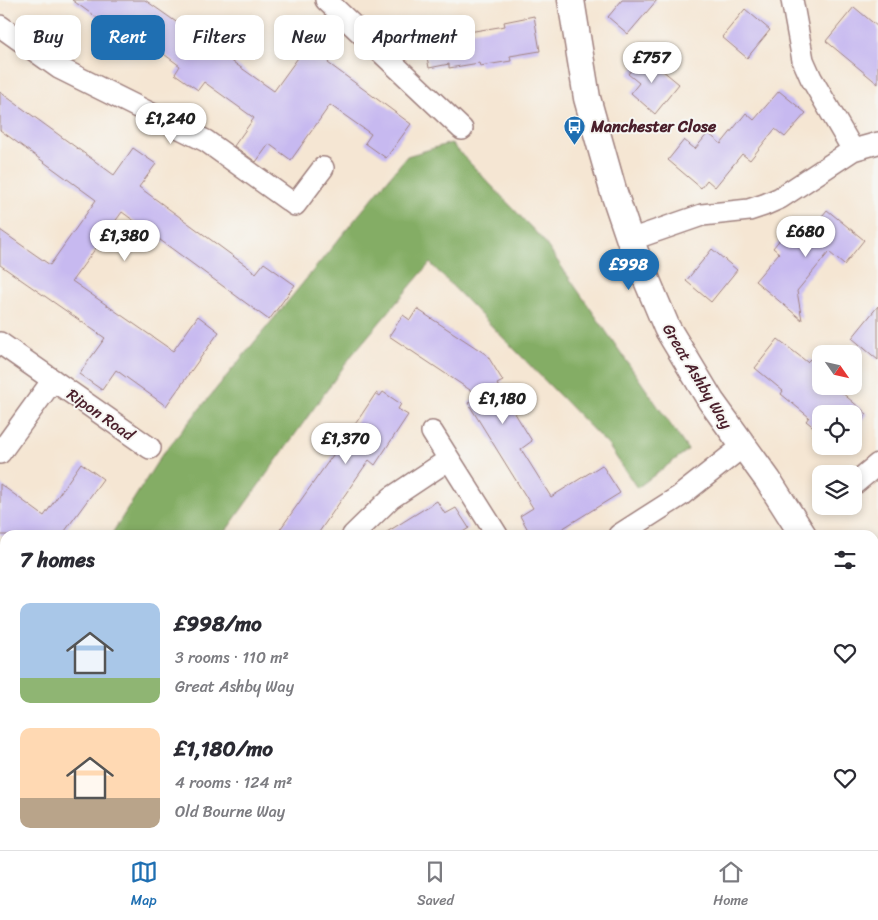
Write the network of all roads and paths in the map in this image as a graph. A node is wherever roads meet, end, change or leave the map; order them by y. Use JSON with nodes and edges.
{"nodes":[{"id":1,"x":326,"y":0,"type":"edge"},
{"id":2,"x":571,"y":0,"type":"edge"},
{"id":3,"x":792,"y":0,"type":"edge"},
{"id":4,"x":0,"y":26,"type":"edge"},
{"id":5,"x":462,"y":129,"type":"dead end"},
{"id":6,"x":878,"y":143,"type":"edge"},
{"id":7,"x":853,"y":150,"type":"junction"},
{"id":8,"x":323,"y":168,"type":"dead end"},
{"id":9,"x":630,"y":240,"type":"junction"},
{"id":10,"x":0,"y":343,"type":"edge"},
{"id":11,"x":53,"y":380,"type":"junction"},
{"id":12,"x":432,"y":432,"type":"dead end"},
{"id":13,"x":742,"y":447,"type":"junction"},
{"id":14,"x":150,"y":448,"type":"dead end"},
{"id":15,"x":0,"y":454,"type":"edge"},
{"id":16,"x":448,"y":460,"type":"junction"},
{"id":17,"x":878,"y":464,"type":"edge"},
{"id":18,"x":862,"y":477,"type":"edge"},
{"id":19,"x":362,"y":530,"type":"edge"},
{"id":20,"x":494,"y":530,"type":"edge"},
{"id":21,"x":627,"y":530,"type":"edge"},
{"id":22,"x":800,"y":530,"type":"edge"}],
"edges":[{"from":1,"to":5,"type":"street"},
{"from":2,"to":9,"type":"street","name":"Great Ashby Way"},
{"from":3,"to":7,"type":"street"},
{"from":4,"to":8,"type":"street"},
{"from":6,"to":7,"type":"street"},
{"from":7,"to":9,"type":"street"},
{"from":9,"to":13,"type":"street","name":"Great Ashby Way"},
{"from":10,"to":11,"type":"street","name":"Ripon Road"},
{"from":11,"to":14,"type":"street","name":"Ripon Road"},
{"from":11,"to":15,"type":"street","name":"Ripon Road"},
{"from":12,"to":16,"type":"street"},
{"from":13,"to":21,"type":"street"},
{"from":13,"to":22,"type":"street","name":"Great Ashby Way"},
{"from":16,"to":19,"type":"street"},
{"from":16,"to":20,"type":"street"},
{"from":17,"to":18,"type":"street"}]}
